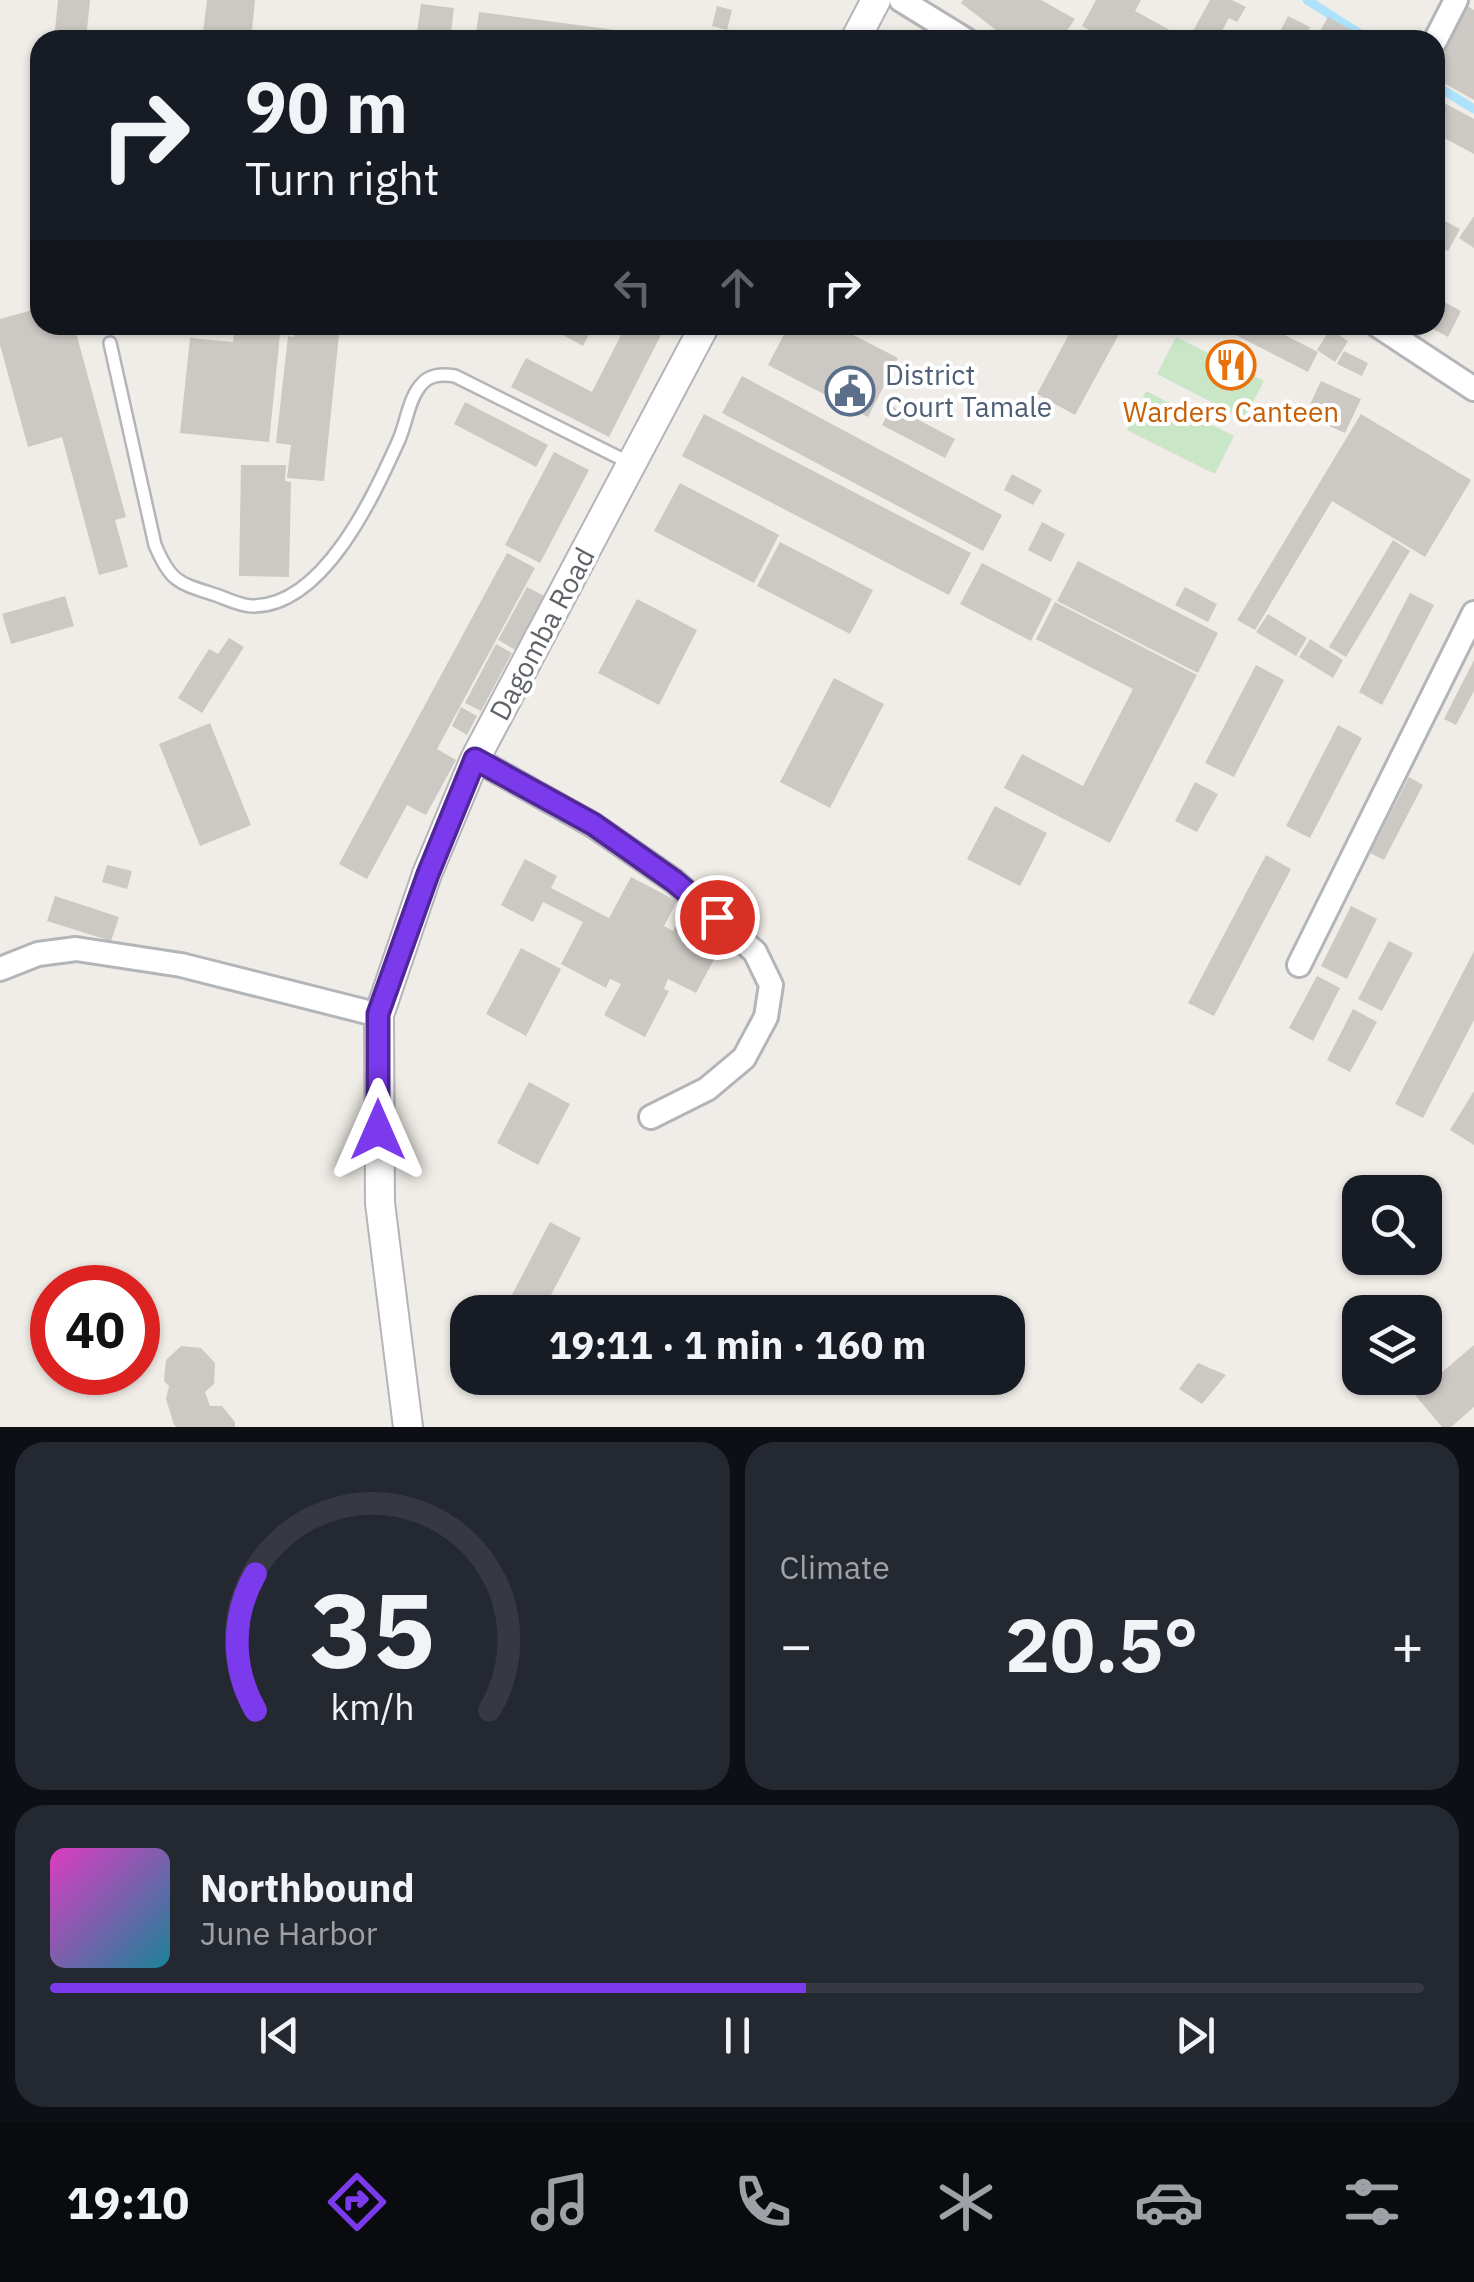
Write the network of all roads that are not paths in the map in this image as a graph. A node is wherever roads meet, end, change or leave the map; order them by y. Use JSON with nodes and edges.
{"nodes":[{"id":1,"x":876,"y":0,"type":"edge"},
{"id":2,"x":901,"y":0,"type":"edge"},
{"id":3,"x":1456,"y":0,"type":"edge"},
{"id":4,"x":860,"y":30,"type":"edge"},
{"id":5,"x":950,"y":30,"type":"edge"},
{"id":6,"x":1441,"y":30,"type":"edge"},
{"id":7,"x":700,"y":335,"type":"edge"},
{"id":8,"x":1392,"y":335,"type":"edge"},
{"id":9,"x":110,"y":343,"type":"dead end"},
{"id":10,"x":1474,"y":389,"type":"edge"},
{"id":11,"x":632,"y":464,"type":"junction"},
{"id":12,"x":1474,"y":613,"type":"edge"},
{"id":13,"x":475,"y":759,"type":"junction"},
{"id":14,"x":1299,"y":965,"type":"dead end"},
{"id":15,"x":0,"y":969,"type":"edge"},
{"id":16,"x":378,"y":1014,"type":"junction"},
{"id":17,"x":650,"y":1117,"type":"dead end"},
{"id":18,"x":408,"y":1427,"type":"edge"}],
"edges":[{"from":1,"to":4,"type":"street"},
{"from":2,"to":5,"type":"street"},
{"from":3,"to":6,"type":"street"},
{"from":7,"to":11,"type":"street","name":"Dagomba Road"},
{"from":8,"to":10,"type":"street"},
{"from":9,"to":11,"type":"lane"},
{"from":11,"to":13,"type":"street","name":"Dagomba Road"},
{"from":12,"to":14,"type":"street"},
{"from":13,"to":16,"type":"street","name":"Dagomba Road"},
{"from":13,"to":17,"type":"street"},
{"from":15,"to":16,"type":"street"},
{"from":16,"to":18,"type":"street","name":"Dagomba Road"}]}
